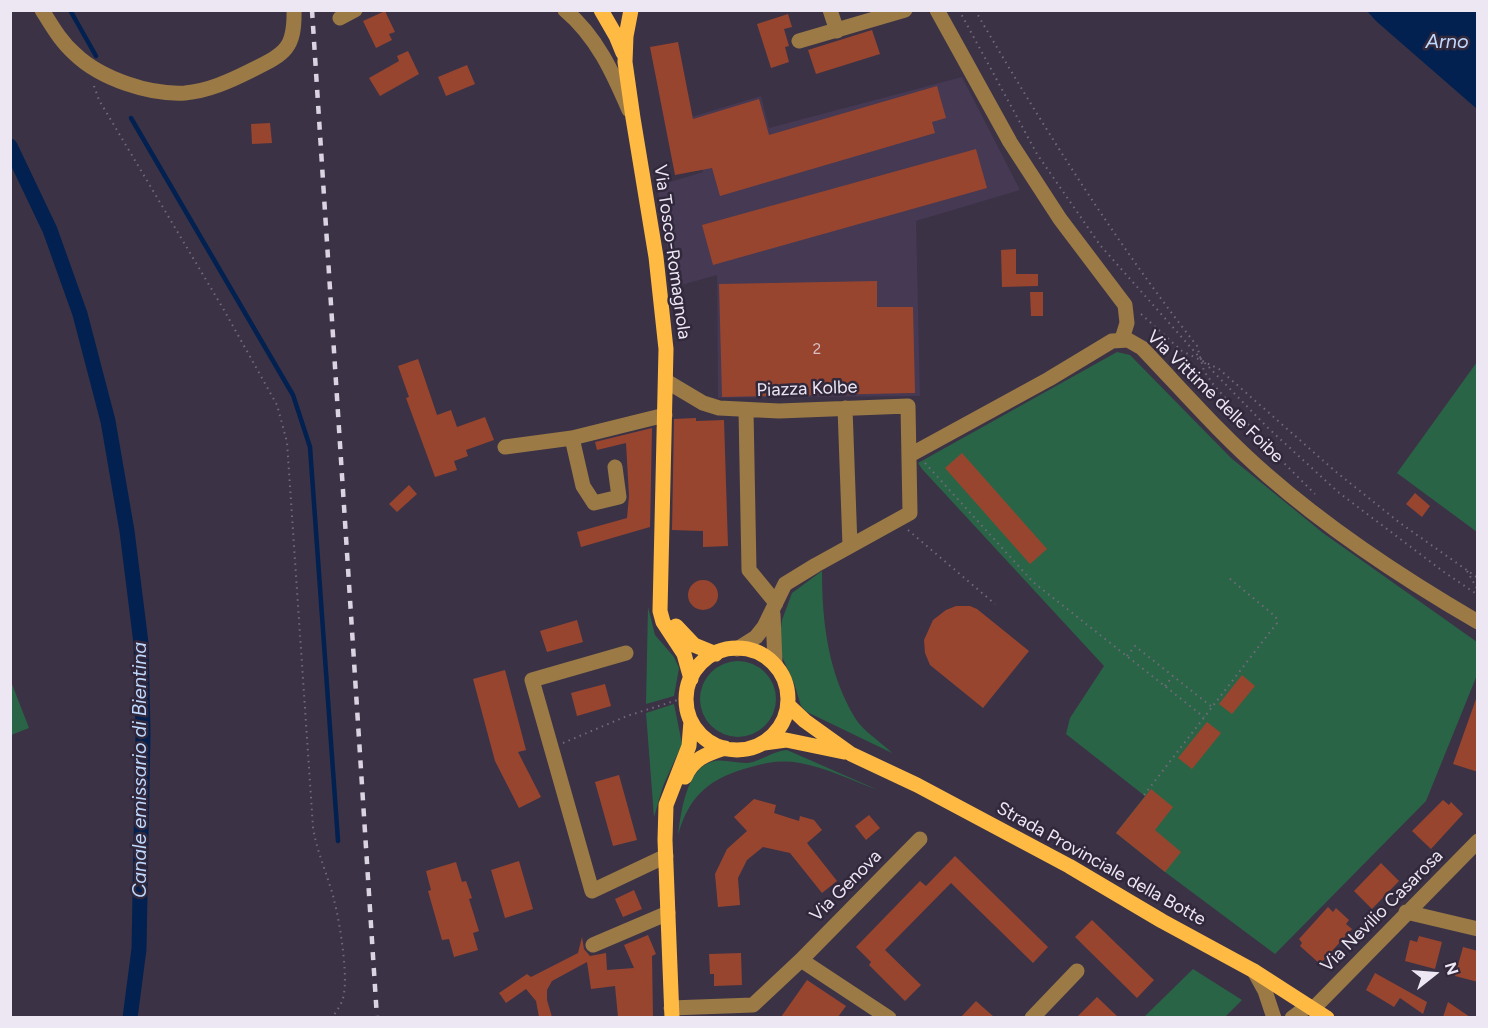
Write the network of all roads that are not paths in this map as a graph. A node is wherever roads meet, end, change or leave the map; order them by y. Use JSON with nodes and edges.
{"nodes":[{"id":1,"x":42,"y":10,"type":"edge"},
{"id":2,"x":294,"y":10,"type":"edge"},
{"id":3,"x":355,"y":10,"type":"edge"},
{"id":4,"x":565,"y":10,"type":"edge"},
{"id":5,"x":601,"y":10,"type":"edge"},
{"id":6,"x":830,"y":10,"type":"edge"},
{"id":7,"x":905,"y":10,"type":"edge"},
{"id":8,"x":937,"y":10,"type":"edge"},
{"id":9,"x":628,"y":11,"type":"edge"},
{"id":10,"x":340,"y":18,"type":"dead end"},
{"id":11,"x":837,"y":31,"type":"junction"},
{"id":12,"x":799,"y":41,"type":"dead end"},
{"id":13,"x":625,"y":62,"type":"junction"},
{"id":14,"x":633,"y":118,"type":"junction"},
{"id":15,"x":1122,"y":339,"type":"junction"},
{"id":16,"x":666,"y":381,"type":"junction"},
{"id":17,"x":845,"y":408,"type":"junction"},
{"id":18,"x":751,"y":411,"type":"junction"},
{"id":19,"x":665,"y":416,"type":"junction"},
{"id":20,"x":572,"y":438,"type":"junction"},
{"id":21,"x":505,"y":447,"type":"dead end"},
{"id":22,"x":912,"y":454,"type":"junction"},
{"id":23,"x":615,"y":467,"type":"dead end"},
{"id":24,"x":850,"y":546,"type":"junction"},
{"id":25,"x":660,"y":591,"type":"junction"},
{"id":26,"x":775,"y":607,"type":"junction"},
{"id":27,"x":1478,"y":622,"type":"edge"},
{"id":28,"x":737,"y":649,"type":"junction"},
{"id":29,"x":626,"y":653,"type":"dead end"},
{"id":30,"x":716,"y":654,"type":"junction"},
{"id":31,"x":775,"y":663,"type":"junction"},
{"id":32,"x":691,"y":679,"type":"junction"},
{"id":33,"x":788,"y":705,"type":"junction"},
{"id":34,"x":691,"y":721,"type":"junction"},
{"id":35,"x":762,"y":744,"type":"junction"},
{"id":36,"x":725,"y":748,"type":"junction"},
{"id":37,"x":851,"y":754,"type":"junction"},
{"id":38,"x":666,"y":824,"type":"junction"},
{"id":39,"x":921,"y":839,"type":"dead end"},
{"id":40,"x":1478,"y":841,"type":"edge"},
{"id":41,"x":666,"y":856,"type":"junction"},
{"id":42,"x":1406,"y":912,"type":"junction"},
{"id":43,"x":668,"y":913,"type":"junction"},
{"id":44,"x":1478,"y":928,"type":"edge"},
{"id":45,"x":593,"y":945,"type":"dead end"},
{"id":46,"x":801,"y":960,"type":"junction"},
{"id":47,"x":1077,"y":971,"type":"dead end"},
{"id":48,"x":1254,"y":971,"type":"junction"},
{"id":49,"x":1315,"y":1012,"type":"edge"},
{"id":50,"x":671,"y":1013,"type":"edge"},
{"id":51,"x":889,"y":1017,"type":"edge"},
{"id":52,"x":1032,"y":1017,"type":"edge"},
{"id":53,"x":1274,"y":1017,"type":"edge"},
{"id":54,"x":1292,"y":1017,"type":"edge"}],
"edges":[{"from":1,"to":2,"type":"street"},
{"from":3,"to":10,"type":"street"},
{"from":4,"to":14,"type":"street"},
{"from":5,"to":13,"type":"main road"},
{"from":6,"to":11,"type":"street"},
{"from":7,"to":11,"type":"street"},
{"from":8,"to":15,"type":"street","name":"Via Vittime delle Foibe"},
{"from":9,"to":13,"type":"main road","name":"Via Tosco-Romagnola"},
{"from":11,"to":12,"type":"street"},
{"from":13,"to":14,"type":"main road","name":"Via Tosco-Romagnola"},
{"from":14,"to":16,"type":"main road","name":"Via Tosco-Romagnola"},
{"from":15,"to":22,"type":"street"},
{"from":15,"to":27,"type":"street","name":"Via Vittime delle Foibe"},
{"from":16,"to":18,"type":"street","name":"Piazza Kolbe"},
{"from":16,"to":19,"type":"main road","name":"Via Tosco-Romagnola"},
{"from":17,"to":18,"type":"street","name":"Piazza Kolbe"},
{"from":17,"to":22,"type":"street","name":"Piazza Kolbe"},
{"from":17,"to":24,"type":"street"},
{"from":18,"to":26,"type":"street"},
{"from":19,"to":20,"type":"street"},
{"from":19,"to":25,"type":"main road","name":"Via Tosco-Romagnola"},
{"from":20,"to":21,"type":"street"},
{"from":20,"to":23,"type":"street"},
{"from":22,"to":24,"type":"street","name":"Piazza Kolbe"},
{"from":24,"to":26,"type":"street"},
{"from":25,"to":30,"type":"main road"},
{"from":25,"to":32,"type":"main road","name":"Via Tosco-Romagnola"},
{"from":26,"to":28,"type":"street"},
{"from":26,"to":31,"type":"street"},
{"from":28,"to":30,"type":"main road"},
{"from":28,"to":31,"type":"main road"},
{"from":29,"to":41,"type":"street"},
{"from":30,"to":32,"type":"main road"},
{"from":31,"to":33,"type":"main road"},
{"from":32,"to":34,"type":"main road"},
{"from":33,"to":35,"type":"main road"},
{"from":33,"to":37,"type":"main road"},
{"from":34,"to":36,"type":"main road"},
{"from":34,"to":38,"type":"main road"},
{"from":35,"to":36,"type":"main road"},
{"from":35,"to":37,"type":"main road"},
{"from":36,"to":38,"type":"main road"},
{"from":37,"to":48,"type":"main road","name":"Strada Provinciale della Botte"},
{"from":38,"to":41,"type":"main road"},
{"from":39,"to":46,"type":"street","name":"Via Genova"},
{"from":40,"to":42,"type":"street","name":"Via Nevilio Casarosa"},
{"from":41,"to":43,"type":"main road"},
{"from":42,"to":44,"type":"street"},
{"from":42,"to":49,"type":"street","name":"Via Nevilio Casarosa"},
{"from":43,"to":45,"type":"street"},
{"from":43,"to":50,"type":"main road"},
{"from":46,"to":50,"type":"street","name":"Via Genova"},
{"from":46,"to":51,"type":"street"},
{"from":47,"to":52,"type":"street"},
{"from":48,"to":49,"type":"main road","name":"Strada Provinciale della Botte"},
{"from":48,"to":53,"type":"street"},
{"from":49,"to":54,"type":"street","name":"Via Nevilio Casarosa"}]}
